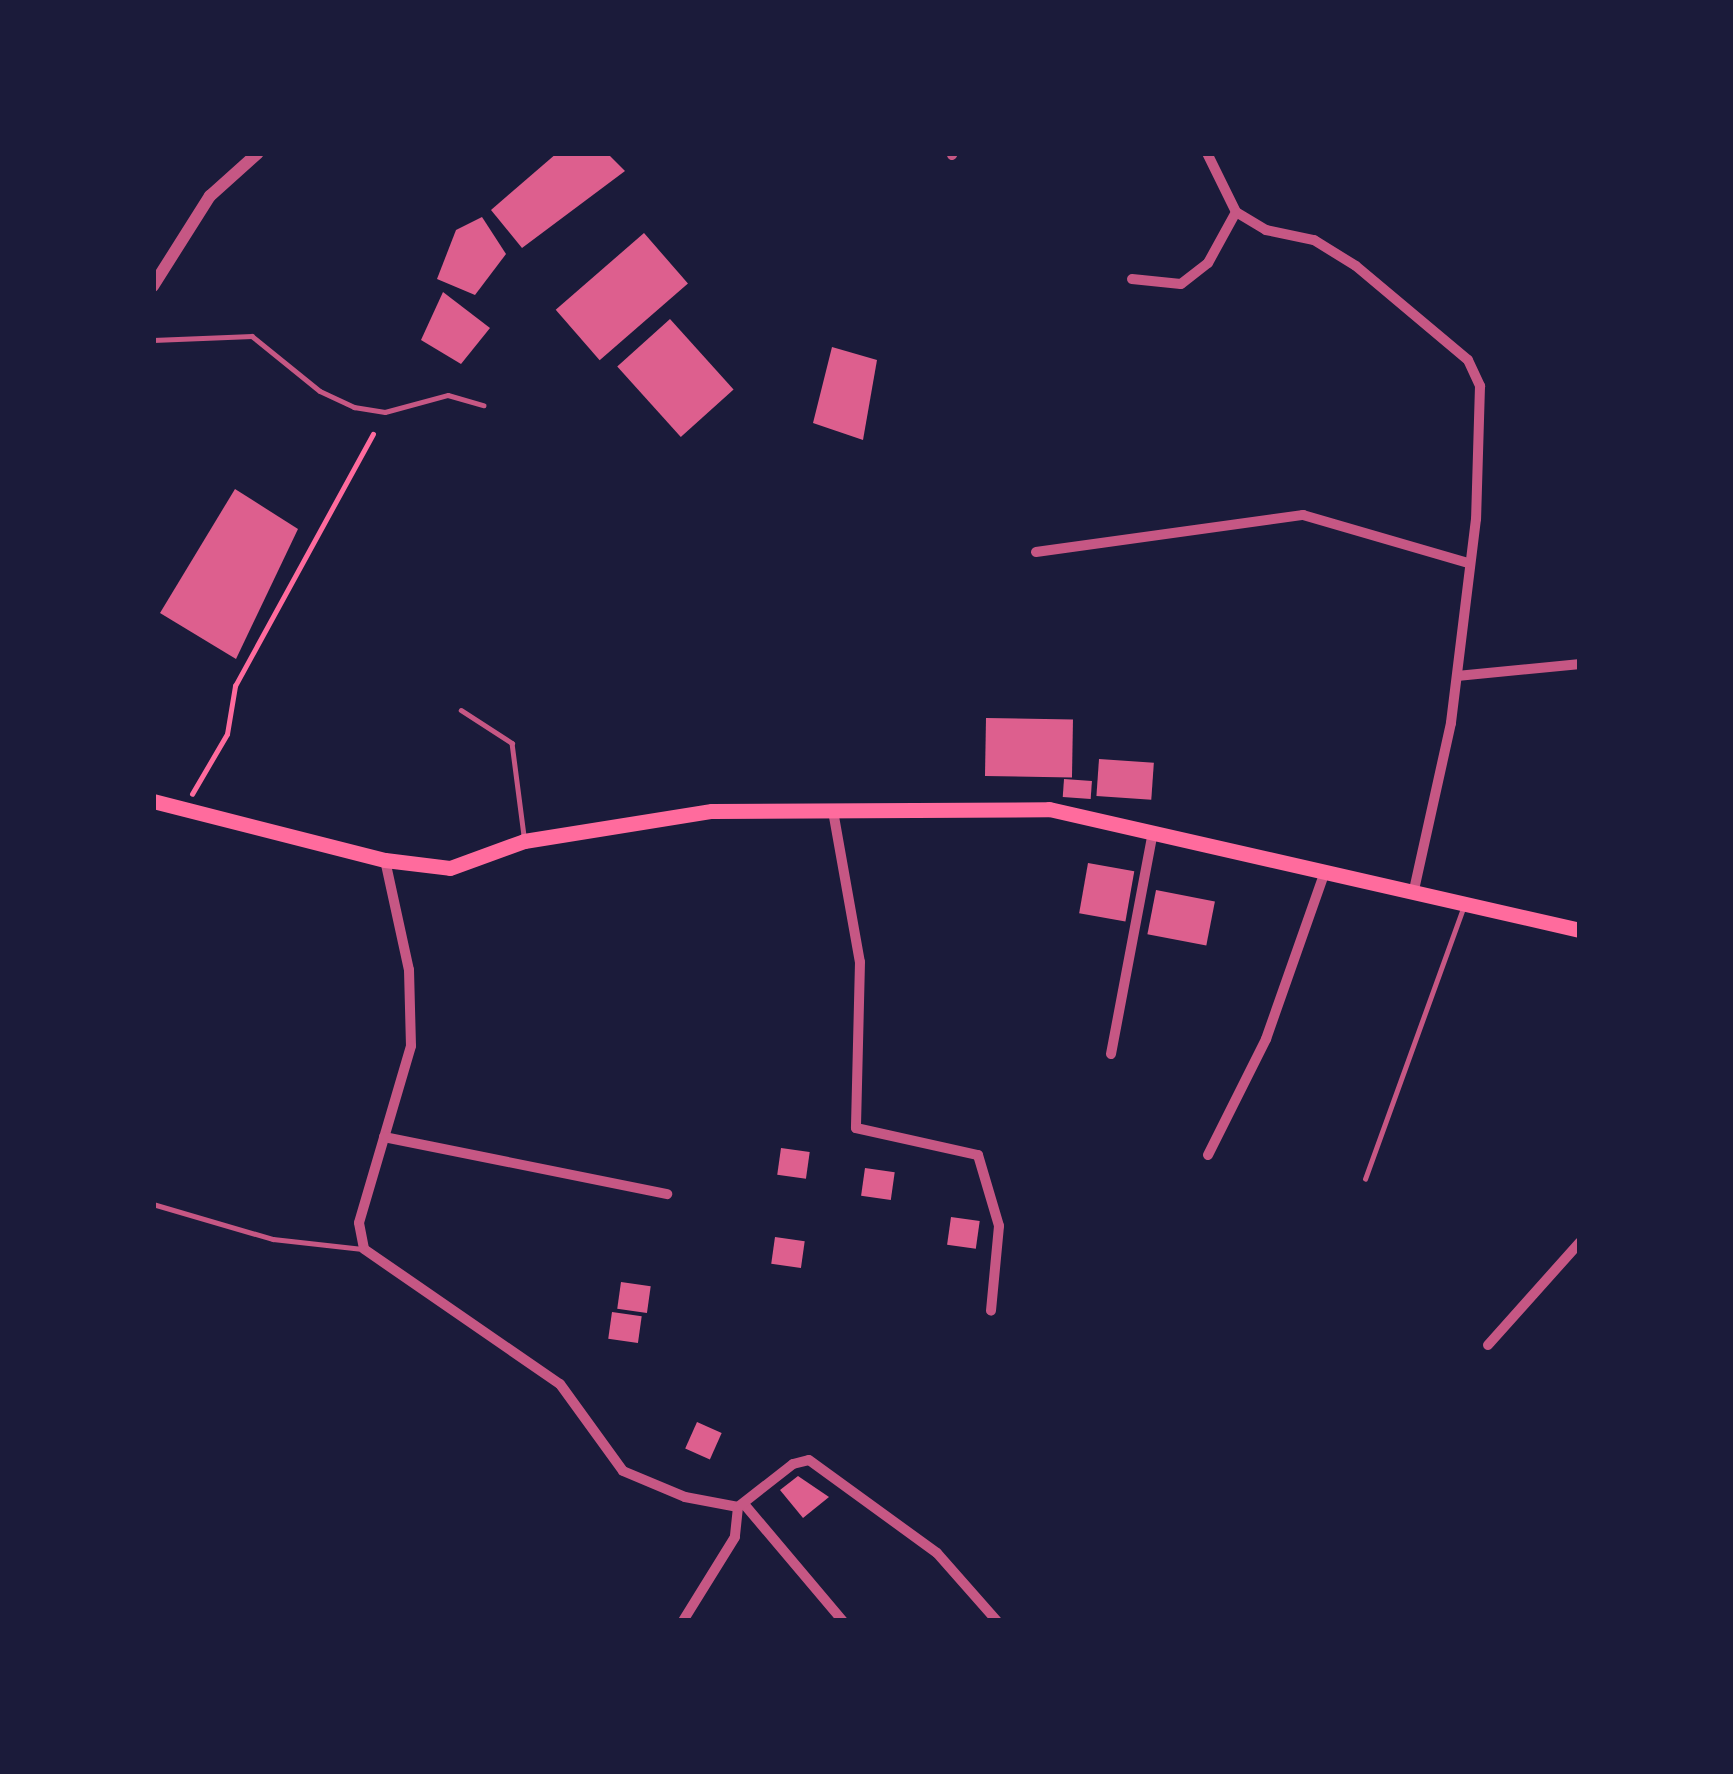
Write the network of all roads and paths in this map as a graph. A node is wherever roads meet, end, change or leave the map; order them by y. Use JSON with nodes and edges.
{"nodes":[{"id":1,"x":258,"y":153,"type":"edge"},
{"id":2,"x":1207,"y":153,"type":"edge"},
{"id":3,"x":1236,"y":212,"type":"junction"},
{"id":4,"x":1132,"y":279,"type":"dead end"},
{"id":5,"x":153,"y":286,"type":"edge"},
{"id":6,"x":153,"y":340,"type":"edge"},
{"id":7,"x":484,"y":406,"type":"dead end"},
{"id":8,"x":374,"y":434,"type":"dead end"},
{"id":9,"x":1036,"y":552,"type":"dead end"},
{"id":10,"x":1468,"y":563,"type":"junction"},
{"id":11,"x":1580,"y":664,"type":"edge"},
{"id":12,"x":1456,"y":676,"type":"junction"},
{"id":13,"x":461,"y":710,"type":"dead end"},
{"id":14,"x":153,"y":801,"type":"edge"},
{"id":15,"x":186,"y":811,"type":"junction"},
{"id":16,"x":833,"y":811,"type":"junction"},
{"id":17,"x":1153,"y":832,"type":"junction"},
{"id":18,"x":524,"y":841,"type":"junction"},
{"id":19,"x":385,"y":860,"type":"junction"},
{"id":20,"x":1325,"y":871,"type":"junction"},
{"id":21,"x":1414,"y":890,"type":"junction"},
{"id":22,"x":1466,"y":902,"type":"junction"},
{"id":23,"x":1580,"y":930,"type":"edge"},
{"id":24,"x":1111,"y":1054,"type":"dead end"},
{"id":25,"x":384,"y":1137,"type":"junction"},
{"id":26,"x":1208,"y":1155,"type":"dead end"},
{"id":27,"x":1365,"y":1179,"type":"dead end"},
{"id":28,"x":668,"y":1194,"type":"dead end"},
{"id":29,"x":153,"y":1204,"type":"edge"},
{"id":30,"x":1580,"y":1242,"type":"edge"},
{"id":31,"x":364,"y":1249,"type":"junction"},
{"id":32,"x":991,"y":1311,"type":"dead end"},
{"id":33,"x":1488,"y":1345,"type":"dead end"},
{"id":34,"x":741,"y":1506,"type":"junction"},
{"id":35,"x":683,"y":1621,"type":"edge"},
{"id":36,"x":843,"y":1621,"type":"edge"},
{"id":37,"x":997,"y":1621,"type":"edge"}],
"edges":[{"from":1,"to":5,"type":"street"},
{"from":2,"to":3,"type":"street"},
{"from":3,"to":4,"type":"street"},
{"from":3,"to":10,"type":"street"},
{"from":6,"to":7,"type":"lane"},
{"from":8,"to":15,"type":"path"},
{"from":9,"to":10,"type":"street"},
{"from":10,"to":12,"type":"street"},
{"from":11,"to":12,"type":"street"},
{"from":12,"to":21,"type":"street"},
{"from":13,"to":18,"type":"lane"},
{"from":14,"to":15,"type":"main road"},
{"from":15,"to":19,"type":"main road"},
{"from":16,"to":17,"type":"main road"},
{"from":16,"to":18,"type":"main road"},
{"from":16,"to":32,"type":"street"},
{"from":17,"to":20,"type":"main road"},
{"from":17,"to":24,"type":"street"},
{"from":18,"to":19,"type":"main road"},
{"from":19,"to":25,"type":"street"},
{"from":20,"to":21,"type":"main road"},
{"from":20,"to":26,"type":"street"},
{"from":21,"to":22,"type":"main road"},
{"from":22,"to":23,"type":"main road"},
{"from":22,"to":27,"type":"lane"},
{"from":25,"to":28,"type":"street"},
{"from":25,"to":31,"type":"street"},
{"from":29,"to":31,"type":"lane"},
{"from":30,"to":33,"type":"street"},
{"from":31,"to":34,"type":"street"},
{"from":34,"to":35,"type":"street"},
{"from":34,"to":36,"type":"street"},
{"from":34,"to":37,"type":"street"}]}
